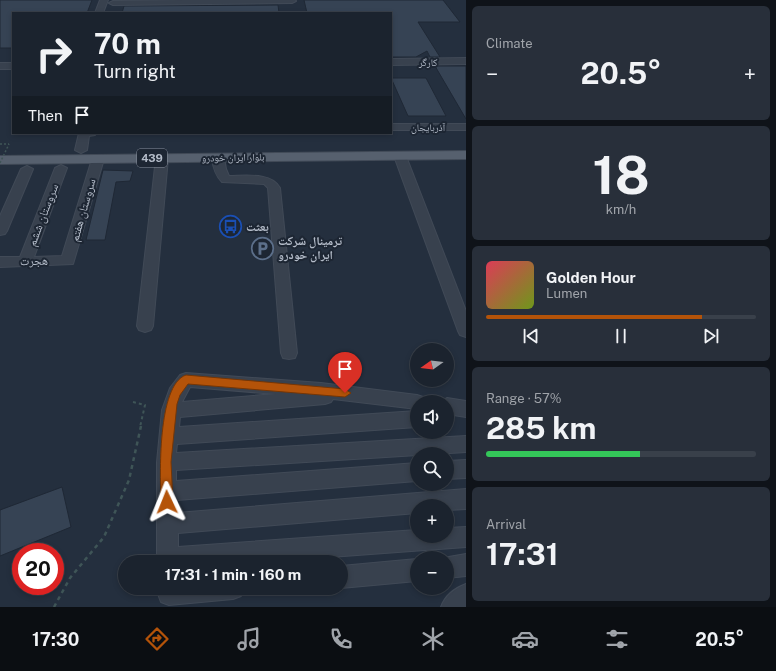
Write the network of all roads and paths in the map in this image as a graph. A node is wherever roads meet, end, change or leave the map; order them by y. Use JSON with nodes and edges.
{"nodes":[{"id":1,"x":104,"y":0,"type":"edge"},
{"id":2,"x":114,"y":1,"type":"edge"},
{"id":3,"x":292,"y":3,"type":"edge"},
{"id":4,"x":98,"y":12,"type":"edge"},
{"id":5,"x":110,"y":12,"type":"edge"},
{"id":6,"x":392,"y":62,"type":"edge"},
{"id":7,"x":466,"y":62,"type":"edge"},
{"id":8,"x":0,"y":66,"type":"edge"},
{"id":9,"x":12,"y":66,"type":"edge"},
{"id":10,"x":392,"y":127,"type":"edge"},
{"id":11,"x":466,"y":127,"type":"edge"},
{"id":12,"x":84,"y":134,"type":"edge"},
{"id":13,"x":0,"y":144,"type":"edge"},
{"id":14,"x":466,"y":146,"type":"edge"},
{"id":15,"x":5,"y":147,"type":"edge"},
{"id":16,"x":81,"y":150,"type":"junction"},
{"id":17,"x":303,"y":152,"type":"junction"},
{"id":18,"x":327,"y":152,"type":"junction"},
{"id":19,"x":466,"y":155,"type":"edge"},
{"id":20,"x":400,"y":156,"type":"junction"},
{"id":21,"x":162,"y":158,"type":"junction"},
{"id":22,"x":218,"y":158,"type":"junction"},
{"id":23,"x":98,"y":159,"type":"junction"},
{"id":24,"x":0,"y":160,"type":"edge"},
{"id":25,"x":0,"y":163,"type":"edge"},
{"id":26,"x":61,"y":168,"type":"dead end"},
{"id":27,"x":27,"y":169,"type":"dead end"},
{"id":28,"x":0,"y":231,"type":"edge"},
{"id":29,"x":26,"y":261,"type":"junction"},
{"id":30,"x":68,"y":261,"type":"joint"},
{"id":31,"x":0,"y":262,"type":"edge"},
{"id":32,"x":145,"y":326,"type":"dead end"},
{"id":33,"x":466,"y":331,"type":"edge"},
{"id":34,"x":289,"y":353,"type":"dead end"},
{"id":35,"x":358,"y":394,"type":"junction"},
{"id":36,"x":410,"y":401,"type":"edge"},
{"id":37,"x":133,"y":402,"type":"dead end"},
{"id":38,"x":454,"y":407,"type":"edge"},
{"id":39,"x":466,"y":408,"type":"edge"},
{"id":40,"x":171,"y":410,"type":"junction"},
{"id":41,"x":466,"y":415,"type":"edge"},
{"id":42,"x":454,"y":416,"type":"edge"},
{"id":43,"x":410,"y":419,"type":"edge"},
{"id":44,"x":168,"y":436,"type":"junction"},
{"id":45,"x":466,"y":444,"type":"edge"},
{"id":46,"x":166,"y":462,"type":"junction"},
{"id":47,"x":466,"y":469,"type":"edge"},
{"id":48,"x":454,"y":470,"type":"edge"},
{"id":49,"x":410,"y":473,"type":"edge"},
{"id":50,"x":166,"y":491,"type":"junction"},
{"id":51,"x":466,"y":499,"type":"edge"},
{"id":52,"x":167,"y":524,"type":"junction"},
{"id":53,"x":466,"y":538,"type":"edge"},
{"id":54,"x":168,"y":555,"type":"edge"},
{"id":55,"x":236,"y":555,"type":"edge"},
{"id":56,"x":466,"y":565,"type":"edge"},
{"id":57,"x":454,"y":566,"type":"edge"},
{"id":58,"x":410,"y":571,"type":"edge"},
{"id":59,"x":348,"y":576,"type":"edge"},
{"id":60,"x":466,"y":595,"type":"edge"},
{"id":61,"x":54,"y":607,"type":"edge"},
{"id":62,"x":452,"y":607,"type":"edge"}],
"edges":[{"from":1,"to":4,"type":"street"},
{"from":2,"to":3,"type":"street"},
{"from":2,"to":5,"type":"street"},
{"from":6,"to":7,"type":"street","name":"کارگر"},
{"from":8,"to":9,"type":"street"},
{"from":10,"to":11,"type":"street","name":"آذربایجان"},
{"from":12,"to":16,"type":"street"},
{"from":13,"to":15,"type":"path"},
{"from":14,"to":18,"type":"main road","name":"بلوار ایران خودرو","number":"439"},
{"from":15,"to":16,"type":"main road","name":"بلوار ایران خودرو","number":"439"},
{"from":15,"to":25,"type":"path","bridge":true},
{"from":16,"to":17,"type":"main road","name":"بلوار ایران خودرو","number":"439"},
{"from":17,"to":18,"type":"main road","name":"بلوار ایران خودرو","number":"439"},
{"from":17,"to":22,"type":"main road","name":"بلوار ایران خودرو","number":"439"},
{"from":18,"to":20,"type":"main road","name":"بلوار ایران خودرو","number":"439"},
{"from":19,"to":20,"type":"main road","name":"بلوار ایران خودرو","number":"439"},
{"from":20,"to":33,"type":"street"},
{"from":21,"to":22,"type":"main road","name":"بلوار ایران خودرو","number":"439"},
{"from":21,"to":23,"type":"main road","name":"بلوار ایران خودرو","number":"439"},
{"from":21,"to":32,"type":"street"},
{"from":22,"to":34,"type":"street"},
{"from":23,"to":24,"type":"main road","name":"بلوار ایران خودرو","number":"439"},
{"from":23,"to":30,"type":"street","name":"سروستان هفتم"},
{"from":26,"to":29,"type":"street","name":"سروستان ششم"},
{"from":27,"to":28,"type":"street"},
{"from":29,"to":30,"type":"street","name":"هجرت"},
{"from":29,"to":31,"type":"street","name":"هجرت"},
{"from":35,"to":36,"type":"street"},
{"from":35,"to":40,"type":"street"},
{"from":35,"to":40,"type":"street"},
{"from":37,"to":61,"type":"path"},
{"from":38,"to":39,"type":"street"},
{"from":40,"to":44,"type":"street"},
{"from":41,"to":42,"type":"street"},
{"from":43,"to":44,"type":"street"},
{"from":44,"to":46,"type":"street"},
{"from":45,"to":46,"type":"street"},
{"from":46,"to":50,"type":"street"},
{"from":47,"to":48,"type":"street"},
{"from":49,"to":50,"type":"street"},
{"from":50,"to":52,"type":"street"},
{"from":51,"to":52,"type":"street"},
{"from":52,"to":54,"type":"street"},
{"from":53,"to":55,"type":"street"},
{"from":56,"to":57,"type":"street"},
{"from":58,"to":59,"type":"street"},
{"from":60,"to":62,"type":"street"}]}
